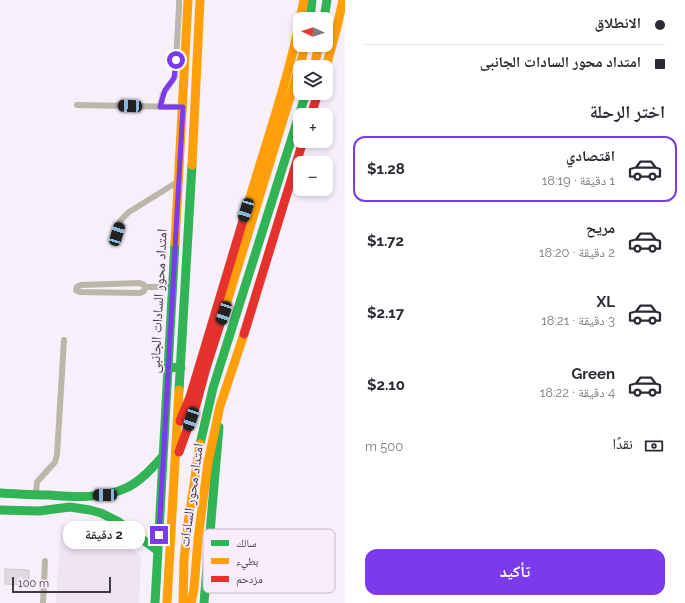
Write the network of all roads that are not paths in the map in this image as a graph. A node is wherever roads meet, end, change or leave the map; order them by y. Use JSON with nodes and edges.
{"nodes":[{"id":1,"x":179,"y":0,"type":"edge"},
{"id":2,"x":188,"y":0,"type":"edge"},
{"id":3,"x":200,"y":0,"type":"edge"},
{"id":4,"x":304,"y":0,"type":"edge"},
{"id":5,"x":312,"y":0,"type":"edge"},
{"id":6,"x":327,"y":0,"type":"edge"},
{"id":7,"x":338,"y":0,"type":"edge"},
{"id":8,"x":342,"y":5,"type":"edge"},
{"id":9,"x":302,"y":12,"type":"edge"},
{"id":10,"x":311,"y":12,"type":"edge"},
{"id":11,"x":325,"y":12,"type":"edge"},
{"id":12,"x":293,"y":49,"type":"edge"},
{"id":13,"x":303,"y":52,"type":"edge"},
{"id":14,"x":328,"y":60,"type":"edge"},
{"id":15,"x":304,"y":100,"type":"edge"},
{"id":16,"x":77,"y":105,"type":"dead end"},
{"id":17,"x":160,"y":107,"type":"junction"},
{"id":18,"x":183,"y":107,"type":"junction"},
{"id":19,"x":301,"y":148,"type":"edge"},
{"id":20,"x":179,"y":181,"type":"junction"},
{"id":21,"x":117,"y":234,"type":"dead end"},
{"id":22,"x":145,"y":287,"type":"junction"},
{"id":23,"x":173,"y":287,"type":"junction"},
{"id":24,"x":64,"y":340,"type":"dead end"},
{"id":25,"x":169,"y":367,"type":"junction"},
{"id":26,"x":180,"y":368,"type":"junction"},
{"id":27,"x":220,"y":406,"type":"junction"},
{"id":28,"x":177,"y":426,"type":"junction"},
{"id":29,"x":163,"y":456,"type":"junction"},
{"id":30,"x":175,"y":459,"type":"junction"},
{"id":31,"x":0,"y":493,"type":"edge"},
{"id":32,"x":36,"y":495,"type":"junction"},
{"id":33,"x":79,"y":496,"type":"junction"},
{"id":34,"x":78,"y":508,"type":"junction"},
{"id":35,"x":0,"y":510,"type":"edge"},
{"id":36,"x":210,"y":529,"type":"edge"},
{"id":37,"x":158,"y":551,"type":"junction"},
{"id":38,"x":46,"y":561,"type":"dead end"},
{"id":39,"x":205,"y":593,"type":"edge"},
{"id":40,"x":43,"y":603,"type":"edge"},
{"id":41,"x":155,"y":603,"type":"edge"},
{"id":42,"x":167,"y":603,"type":"edge"},
{"id":43,"x":183,"y":603,"type":"edge"},
{"id":44,"x":191,"y":603,"type":"edge"},
{"id":45,"x":204,"y":603,"type":"edge"}],
"edges":[{"from":1,"to":17,"type":"street"},
{"from":2,"to":18,"type":"main road","name":"امتداد محور السادات الجانبى"},
{"from":3,"to":26,"type":"main road","name":"امتداد محور السادات"},
{"from":4,"to":9,"type":"main road"},
{"from":5,"to":10,"type":"main road"},
{"from":6,"to":11,"type":"main road"},
{"from":7,"to":8,"type":"main road"},
{"from":8,"to":14,"type":"main road"},
{"from":12,"to":28,"type":"main road"},
{"from":13,"to":30,"type":"main road"},
{"from":15,"to":43,"type":"main road","name":"امتداد محور السادات"},
{"from":16,"to":17,"type":"street"},
{"from":17,"to":18,"type":"street"},
{"from":18,"to":20,"type":"main road","name":"امتداد محور السادات الجانبى"},
{"from":19,"to":27,"type":"main road","name":"امتداد محور السادات"},
{"from":20,"to":21,"type":"street"},
{"from":20,"to":23,"type":"main road","name":"امتداد محور السادات الجانبى"},
{"from":22,"to":22,"type":"street"},
{"from":22,"to":23,"type":"street"},
{"from":23,"to":25,"type":"main road","name":"امتداد محور السادات الجانبى"},
{"from":24,"to":32,"type":"street"},
{"from":25,"to":26,"type":"main road"},
{"from":25,"to":29,"type":"main road","name":"امتداد محور السادات الجانبى"},
{"from":26,"to":28,"type":"main road","name":"امتداد محور السادات"},
{"from":27,"to":36,"type":"main road"},
{"from":27,"to":44,"type":"main road","name":"امتداد محور السادات"},
{"from":28,"to":30,"type":"main road","name":"امتداد محور السادات"},
{"from":29,"to":33,"type":"main road"},
{"from":29,"to":37,"type":"main road","name":"امتداد محور السادات الجانبى"},
{"from":30,"to":42,"type":"main road","name":"امتداد محور السادات"},
{"from":31,"to":32,"type":"main road"},
{"from":32,"to":33,"type":"main road"},
{"from":33,"to":34,"type":"main road"},
{"from":34,"to":35,"type":"main road"},
{"from":34,"to":37,"type":"main road"},
{"from":37,"to":41,"type":"main road","name":"امتداد محور السادات الجانبى"},
{"from":38,"to":40,"type":"street"},
{"from":39,"to":45,"type":"main road"}]}
